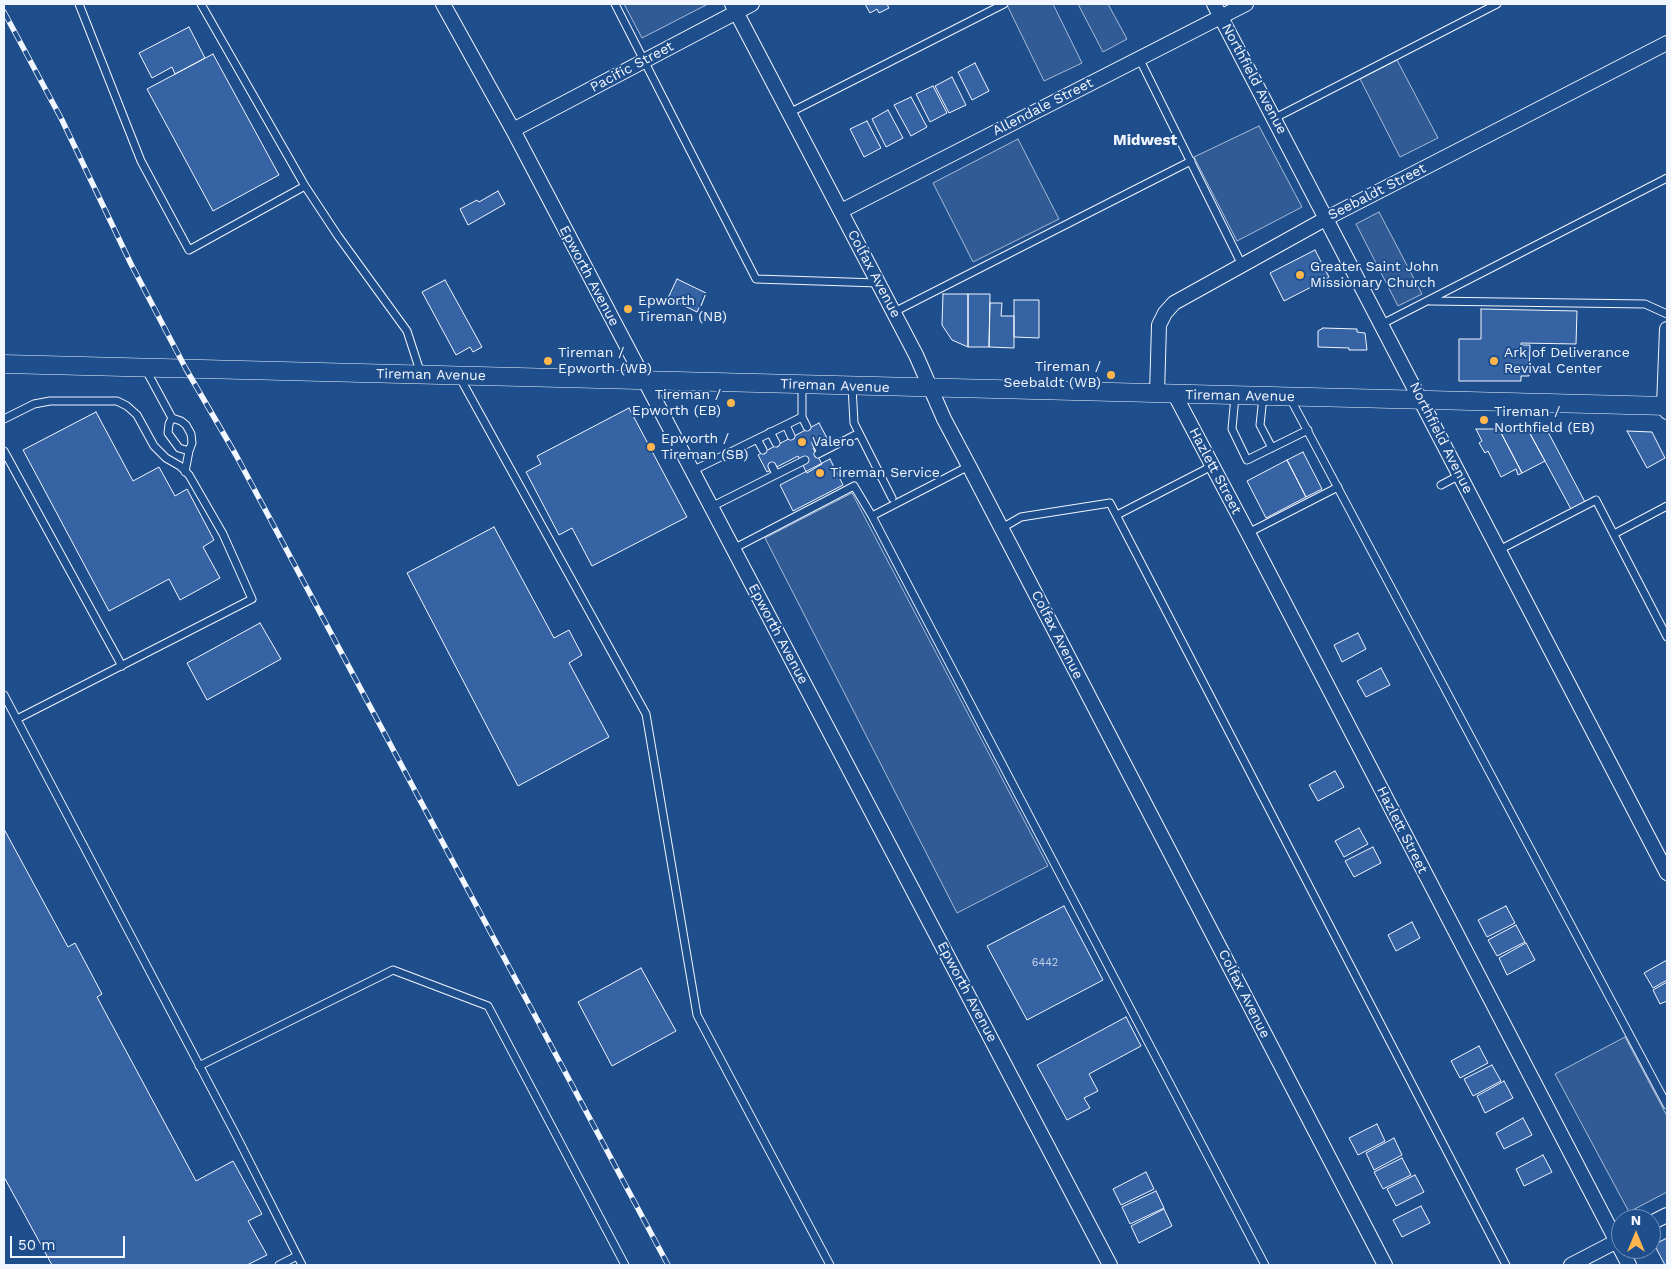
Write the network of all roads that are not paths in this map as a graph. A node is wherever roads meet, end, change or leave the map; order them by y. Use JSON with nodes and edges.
{"nodes":[{"id":1,"x":79,"y":4,"type":"edge"},
{"id":2,"x":201,"y":4,"type":"edge"},
{"id":3,"x":443,"y":4,"type":"edge"},
{"id":4,"x":615,"y":4,"type":"edge"},
{"id":5,"x":752,"y":4,"type":"edge"},
{"id":6,"x":1004,"y":4,"type":"edge"},
{"id":7,"x":1246,"y":4,"type":"edge"},
{"id":8,"x":1497,"y":4,"type":"edge"},
{"id":9,"x":734,"y":8,"type":"edge"},
{"id":10,"x":1218,"y":10,"type":"edge"},
{"id":11,"x":1667,"y":43,"type":"edge"},
{"id":12,"x":1139,"y":58,"type":"junction"},
{"id":13,"x":645,"y":60,"type":"junction"},
{"id":14,"x":789,"y":113,"type":"junction"},
{"id":15,"x":1275,"y":118,"type":"junction"},
{"id":16,"x":513,"y":130,"type":"junction"},
{"id":17,"x":1191,"y":161,"type":"junction"},
{"id":18,"x":1667,"y":178,"type":"edge"},
{"id":19,"x":305,"y":186,"type":"junction"},
{"id":20,"x":841,"y":211,"type":"junction"},
{"id":21,"x":1327,"y":218,"type":"junction"},
{"id":22,"x":1242,"y":265,"type":"junction"},
{"id":23,"x":879,"y":283,"type":"junction"},
{"id":24,"x":1427,"y":301,"type":"junction"},
{"id":25,"x":894,"y":312,"type":"junction"},
{"id":26,"x":1667,"y":314,"type":"edge"},
{"id":27,"x":1382,"y":324,"type":"junction"},
{"id":28,"x":1667,"y":329,"type":"edge"},
{"id":29,"x":4,"y":364,"type":"edge"},
{"id":30,"x":144,"y":368,"type":"junction"},
{"id":31,"x":421,"y":375,"type":"junction"},
{"id":32,"x":458,"y":376,"type":"junction"},
{"id":33,"x":644,"y":380,"type":"junction"},
{"id":34,"x":802,"y":385,"type":"junction"},
{"id":35,"x":852,"y":386,"type":"junction"},
{"id":36,"x":931,"y":388,"type":"junction"},
{"id":37,"x":1166,"y":394,"type":"junction"},
{"id":38,"x":1235,"y":396,"type":"junction"},
{"id":39,"x":1263,"y":397,"type":"junction"},
{"id":40,"x":1290,"y":397,"type":"junction"},
{"id":41,"x":1422,"y":400,"type":"junction"},
{"id":42,"x":1666,"y":408,"type":"edge"},
{"id":43,"x":802,"y":417,"type":"junction"},
{"id":44,"x":172,"y":418,"type":"junction"},
{"id":45,"x":4,"y":419,"type":"edge"},
{"id":46,"x":786,"y":424,"type":"junction"},
{"id":47,"x":807,"y":427,"type":"dead end"},
{"id":48,"x":1308,"y":430,"type":"junction"},
{"id":49,"x":770,"y":432,"type":"junction"},
{"id":50,"x":859,"y":433,"type":"junction"},
{"id":51,"x":791,"y":436,"type":"dead end"},
{"id":52,"x":757,"y":439,"type":"junction"},
{"id":53,"x":776,"y":443,"type":"dead end"},
{"id":54,"x":816,"y":443,"type":"dead end"},
{"id":55,"x":1272,"y":448,"type":"junction"},
{"id":56,"x":763,"y":450,"type":"dead end"},
{"id":57,"x":4,"y":451,"type":"edge"},
{"id":58,"x":188,"y":451,"type":"junction"},
{"id":59,"x":799,"y":452,"type":"dead end"},
{"id":60,"x":784,"y":460,"type":"dead end"},
{"id":61,"x":772,"y":466,"type":"dead end"},
{"id":62,"x":969,"y":466,"type":"junction"},
{"id":63,"x":1212,"y":466,"type":"junction"},
{"id":64,"x":788,"y":468,"type":"junction"},
{"id":65,"x":692,"y":471,"type":"junction"},
{"id":66,"x":185,"y":472,"type":"junction"},
{"id":67,"x":776,"y":474,"type":"junction"},
{"id":68,"x":1460,"y":475,"type":"junction"},
{"id":69,"x":1441,"y":485,"type":"dead end"},
{"id":70,"x":1338,"y":488,"type":"junction"},
{"id":71,"x":892,"y":498,"type":"dead end"},
{"id":72,"x":1667,"y":506,"type":"edge"},
{"id":73,"x":711,"y":507,"type":"junction"},
{"id":74,"x":1117,"y":515,"type":"junction"},
{"id":75,"x":872,"y":516,"type":"junction"},
{"id":76,"x":1002,"y":528,"type":"junction"},
{"id":77,"x":1248,"y":533,"type":"junction"},
{"id":78,"x":1614,"y":534,"type":"junction"},
{"id":79,"x":733,"y":549,"type":"junction"},
{"id":80,"x":1499,"y":550,"type":"junction"},
{"id":81,"x":1667,"y":637,"type":"edge"},
{"id":82,"x":122,"y":666,"type":"junction"},
{"id":83,"x":4,"y":695,"type":"edge"},
{"id":84,"x":17,"y":719,"type":"junction"},
{"id":85,"x":1667,"y":873,"type":"edge"},
{"id":86,"x":199,"y":1066,"type":"junction"},
{"id":87,"x":1667,"y":1105,"type":"edge"},
{"id":88,"x":1611,"y":1225,"type":"edge"},
{"id":89,"x":1611,"y":1244,"type":"edge"},
{"id":90,"x":297,"y":1256,"type":"junction"},
{"id":91,"x":279,"y":1265,"type":"edge"},
{"id":92,"x":302,"y":1265,"type":"edge"},
{"id":93,"x":625,"y":1265,"type":"edge"},
{"id":94,"x":830,"y":1265,"type":"edge"},
{"id":95,"x":1110,"y":1265,"type":"edge"},
{"id":96,"x":1265,"y":1265,"type":"edge"},
{"id":97,"x":1385,"y":1265,"type":"edge"},
{"id":98,"x":1506,"y":1265,"type":"edge"},
{"id":99,"x":1571,"y":1265,"type":"edge"}],
"edges":[{"from":1,"to":19,"type":"lane"},
{"from":2,"to":19,"type":"lane"},
{"from":3,"to":16,"type":"street","name":"Epworth Avenue"},
{"from":4,"to":13,"type":"lane"},
{"from":5,"to":9,"type":"street","name":"Pacific Street"},
{"from":6,"to":14,"type":"lane"},
{"from":7,"to":10,"type":"street","name":"Allendale Street"},
{"from":8,"to":15,"type":"lane"},
{"from":9,"to":13,"type":"street","name":"Pacific Street"},
{"from":9,"to":14,"type":"street","name":"Colfax Avenue"},
{"from":10,"to":12,"type":"street","name":"Allendale Street"},
{"from":10,"to":15,"type":"street","name":"Northfield Avenue"},
{"from":11,"to":21,"type":"street","name":"Seebaldt Street"},
{"from":12,"to":17,"type":"lane"},
{"from":12,"to":20,"type":"street","name":"Allendale Street"},
{"from":13,"to":16,"type":"street","name":"Pacific Street"},
{"from":13,"to":23,"type":"lane"},
{"from":14,"to":20,"type":"street","name":"Colfax Avenue"},
{"from":15,"to":21,"type":"street","name":"Northfield Avenue"},
{"from":16,"to":33,"type":"street","name":"Epworth Avenue"},
{"from":17,"to":22,"type":"lane"},
{"from":17,"to":25,"type":"lane"},
{"from":18,"to":24,"type":"lane"},
{"from":19,"to":31,"type":"lane"},
{"from":20,"to":23,"type":"street","name":"Colfax Avenue"},
{"from":21,"to":22,"type":"street","name":"Seebaldt Street"},
{"from":21,"to":27,"type":"street","name":"Northfield Avenue"},
{"from":22,"to":37,"type":"street","name":"Seebaldt Street"},
{"from":23,"to":25,"type":"street","name":"Colfax Avenue"},
{"from":24,"to":26,"type":"lane"},
{"from":24,"to":27,"type":"lane"},
{"from":25,"to":36,"type":"street","name":"Colfax Avenue"},
{"from":27,"to":41,"type":"street","name":"Northfield Avenue"},
{"from":28,"to":42,"type":"street"},
{"from":29,"to":30,"type":"street","name":"Tireman Avenue"},
{"from":30,"to":31,"type":"street","name":"Tireman Avenue"},
{"from":30,"to":44,"type":"lane"},
{"from":31,"to":32,"type":"street","name":"Tireman Avenue"},
{"from":32,"to":33,"type":"street","name":"Tireman Avenue"},
{"from":32,"to":94,"type":"lane"},
{"from":33,"to":34,"type":"street","name":"Tireman Avenue"},
{"from":33,"to":65,"type":"street","name":"Epworth Avenue"},
{"from":34,"to":35,"type":"street","name":"Tireman Avenue"},
{"from":34,"to":43,"type":"lane"},
{"from":35,"to":36,"type":"street","name":"Tireman Avenue"},
{"from":35,"to":50,"type":"lane"},
{"from":36,"to":37,"type":"street","name":"Tireman Avenue"},
{"from":36,"to":62,"type":"street","name":"Colfax Avenue"},
{"from":37,"to":38,"type":"street","name":"Tireman Avenue"},
{"from":37,"to":63,"type":"street","name":"Hazlett Street"},
{"from":38,"to":39,"type":"street","name":"Tireman Avenue"},
{"from":38,"to":55,"type":"lane"},
{"from":39,"to":40,"type":"street","name":"Tireman Avenue"},
{"from":39,"to":55,"type":"lane"},
{"from":40,"to":41,"type":"street","name":"Tireman Avenue"},
{"from":40,"to":48,"type":"lane"},
{"from":41,"to":42,"type":"street","name":"Tireman Avenue"},
{"from":41,"to":68,"type":"street","name":"Northfield Avenue"},
{"from":43,"to":46,"type":"lane"},
{"from":43,"to":47,"type":"lane"},
{"from":44,"to":58,"type":"lane"},
{"from":44,"to":58,"type":"lane"},
{"from":45,"to":66,"type":"lane"},
{"from":46,"to":49,"type":"lane"},
{"from":46,"to":51,"type":"lane"},
{"from":48,"to":55,"type":"lane"},
{"from":48,"to":70,"type":"lane"},
{"from":49,"to":52,"type":"lane"},
{"from":49,"to":53,"type":"lane"},
{"from":50,"to":54,"type":"lane"},
{"from":50,"to":71,"type":"lane"},
{"from":52,"to":56,"type":"lane"},
{"from":52,"to":65,"type":"lane"},
{"from":57,"to":82,"type":"lane"},
{"from":58,"to":66,"type":"lane"},
{"from":59,"to":64,"type":"lane"},
{"from":60,"to":64,"type":"lane"},
{"from":61,"to":67,"type":"lane"},
{"from":62,"to":75,"type":"lane"},
{"from":62,"to":76,"type":"street","name":"Colfax Avenue"},
{"from":63,"to":74,"type":"lane"},
{"from":63,"to":77,"type":"street","name":"Hazlett Street"},
{"from":64,"to":67,"type":"lane"},
{"from":65,"to":73,"type":"street","name":"Epworth Avenue"},
{"from":66,"to":82,"type":"lane"},
{"from":67,"to":73,"type":"lane"},
{"from":68,"to":69,"type":"lane"},
{"from":68,"to":80,"type":"street","name":"Northfield Avenue"},
{"from":70,"to":77,"type":"lane"},
{"from":70,"to":87,"type":"lane"},
{"from":72,"to":78,"type":"lane"},
{"from":73,"to":79,"type":"street","name":"Epworth Avenue"},
{"from":74,"to":76,"type":"lane"},
{"from":74,"to":98,"type":"lane"},
{"from":75,"to":79,"type":"lane"},
{"from":75,"to":96,"type":"lane"},
{"from":76,"to":97,"type":"street","name":"Colfax Avenue"},
{"from":77,"to":88,"type":"street","name":"Hazlett Street"},
{"from":78,"to":80,"type":"lane"},
{"from":78,"to":81,"type":"lane"},
{"from":79,"to":95,"type":"street","name":"Epworth Avenue"},
{"from":80,"to":85,"type":"street","name":"Northfield Avenue"},
{"from":82,"to":84,"type":"lane"},
{"from":83,"to":84,"type":"lane"},
{"from":84,"to":86,"type":"lane"},
{"from":86,"to":90,"type":"lane"},
{"from":86,"to":93,"type":"lane"},
{"from":89,"to":99,"type":"street"},
{"from":90,"to":91,"type":"lane"},
{"from":90,"to":92,"type":"lane"}]}
